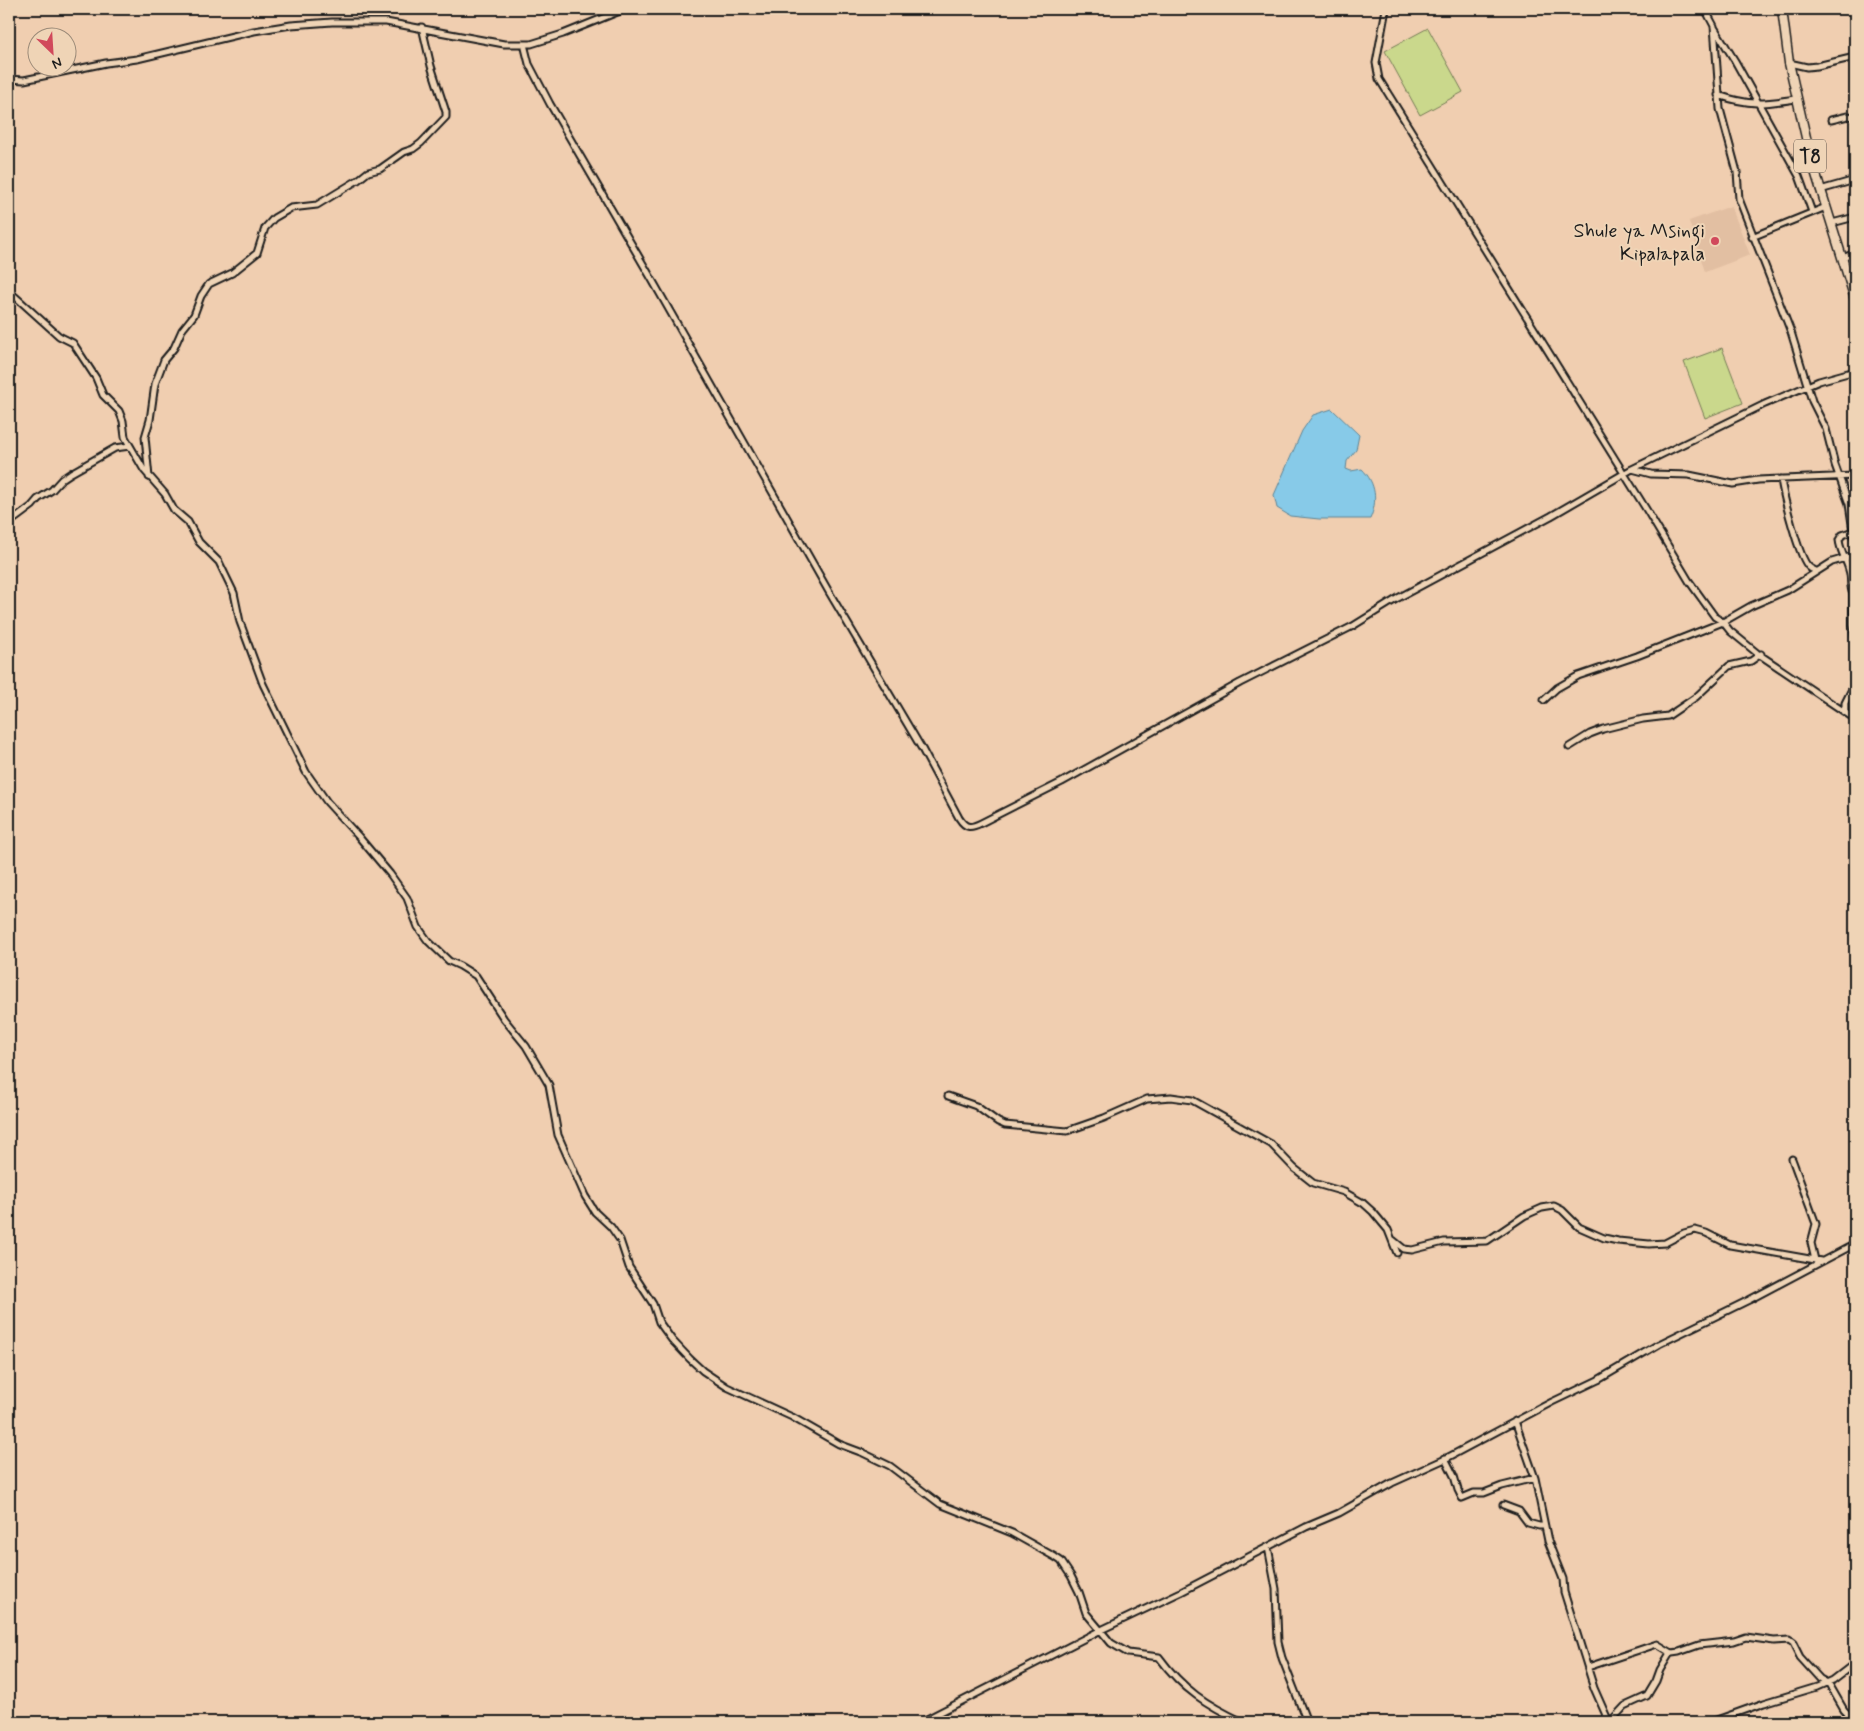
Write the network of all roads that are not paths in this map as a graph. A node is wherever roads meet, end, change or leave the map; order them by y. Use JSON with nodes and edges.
{"nodes":[{"id":1,"x":625,"y":9,"type":"edge"},
{"id":2,"x":1386,"y":9,"type":"edge"},
{"id":3,"x":1705,"y":9,"type":"edge"},
{"id":4,"x":1782,"y":9,"type":"edge"},
{"id":5,"x":1852,"y":9,"type":"edge"},
{"id":6,"x":1855,"y":17,"type":"edge"},
{"id":7,"x":1714,"y":26,"type":"junction"},
{"id":8,"x":422,"y":27,"type":"junction"},
{"id":9,"x":524,"y":44,"type":"junction"},
{"id":10,"x":1855,"y":57,"type":"edge"},
{"id":11,"x":1789,"y":63,"type":"junction"},
{"id":12,"x":9,"y":79,"type":"edge"},
{"id":13,"x":1718,"y":95,"type":"junction"},
{"id":14,"x":1796,"y":99,"type":"junction"},
{"id":15,"x":1759,"y":104,"type":"junction"},
{"id":16,"x":1855,"y":116,"type":"edge"},
{"id":17,"x":1831,"y":120,"type":"dead end"},
{"id":18,"x":1855,"y":180,"type":"edge"},
{"id":19,"x":1820,"y":190,"type":"junction"},
{"id":20,"x":1826,"y":207,"type":"junction"},
{"id":21,"x":1812,"y":212,"type":"junction"},
{"id":22,"x":1855,"y":218,"type":"edge"},
{"id":23,"x":1832,"y":222,"type":"junction"},
{"id":24,"x":1752,"y":237,"type":"junction"},
{"id":25,"x":1855,"y":249,"type":"edge"},
{"id":26,"x":1843,"y":258,"type":"junction"},
{"id":27,"x":9,"y":291,"type":"edge"},
{"id":28,"x":1855,"y":299,"type":"edge"},
{"id":29,"x":1855,"y":371,"type":"edge"},
{"id":30,"x":1808,"y":385,"type":"junction"},
{"id":31,"x":130,"y":446,"type":"junction"},
{"id":32,"x":1632,"y":469,"type":"junction"},
{"id":33,"x":1624,"y":474,"type":"junction"},
{"id":34,"x":1855,"y":476,"type":"edge"},
{"id":35,"x":149,"y":477,"type":"junction"},
{"id":36,"x":1840,"y":477,"type":"junction"},
{"id":37,"x":1781,"y":479,"type":"junction"},
{"id":38,"x":9,"y":521,"type":"edge"},
{"id":39,"x":1853,"y":531,"type":"junction"},
{"id":40,"x":1855,"y":544,"type":"edge"},
{"id":41,"x":1855,"y":555,"type":"edge"},
{"id":42,"x":1844,"y":558,"type":"junction"},
{"id":43,"x":1816,"y":571,"type":"junction"},
{"id":44,"x":1854,"y":592,"type":"edge"},
{"id":45,"x":1723,"y":622,"type":"junction"},
{"id":46,"x":1855,"y":643,"type":"edge"},
{"id":47,"x":1761,"y":654,"type":"junction"},
{"id":48,"x":1855,"y":669,"type":"edge"},
{"id":49,"x":1544,"y":700,"type":"dead end"},
{"id":50,"x":1845,"y":712,"type":"junction"},
{"id":51,"x":1855,"y":719,"type":"edge"},
{"id":52,"x":1569,"y":747,"type":"dead end"},
{"id":53,"x":948,"y":1096,"type":"dead end"},
{"id":54,"x":1792,"y":1159,"type":"dead end"},
{"id":55,"x":1392,"y":1240,"type":"junction"},
{"id":56,"x":1855,"y":1244,"type":"edge"},
{"id":57,"x":1397,"y":1253,"type":"dead end"},
{"id":58,"x":1818,"y":1261,"type":"junction"},
{"id":59,"x":1515,"y":1421,"type":"junction"},
{"id":60,"x":1445,"y":1458,"type":"junction"},
{"id":61,"x":1535,"y":1478,"type":"junction"},
{"id":62,"x":1503,"y":1505,"type":"dead end"},
{"id":63,"x":1545,"y":1526,"type":"junction"},
{"id":64,"x":1268,"y":1547,"type":"junction"},
{"id":65,"x":1101,"y":1630,"type":"junction"},
{"id":66,"x":1670,"y":1653,"type":"junction"},
{"id":67,"x":1855,"y":1663,"type":"edge"},
{"id":68,"x":1588,"y":1667,"type":"junction"},
{"id":69,"x":1826,"y":1683,"type":"junction"},
{"id":70,"x":1855,"y":1721,"type":"edge"},
{"id":71,"x":921,"y":1722,"type":"edge"},
{"id":72,"x":1243,"y":1722,"type":"edge"},
{"id":73,"x":1308,"y":1722,"type":"edge"},
{"id":74,"x":1610,"y":1722,"type":"edge"},
{"id":75,"x":1711,"y":1722,"type":"edge"}],
"edges":[{"from":1,"to":9,"type":"street"},
{"from":2,"to":33,"type":"street"},
{"from":3,"to":7,"type":"street"},
{"from":4,"to":11,"type":"highway","number":"T8"},
{"from":5,"to":6,"type":"street"},
{"from":7,"to":13,"type":"street"},
{"from":7,"to":15,"type":"street"},
{"from":8,"to":9,"type":"street"},
{"from":8,"to":12,"type":"street"},
{"from":8,"to":35,"type":"street"},
{"from":9,"to":33,"type":"street"},
{"from":10,"to":11,"type":"street"},
{"from":11,"to":14,"type":"highway","number":"T8"},
{"from":13,"to":15,"type":"street"},
{"from":13,"to":24,"type":"street"},
{"from":14,"to":15,"type":"street"},
{"from":14,"to":19,"type":"highway","number":"T8"},
{"from":15,"to":21,"type":"street"},
{"from":16,"to":17,"type":"street"},
{"from":18,"to":19,"type":"street"},
{"from":19,"to":20,"type":"highway","number":"T8"},
{"from":20,"to":21,"type":"street"},
{"from":20,"to":23,"type":"highway","number":"T8"},
{"from":21,"to":24,"type":"street"},
{"from":22,"to":23,"type":"street"},
{"from":23,"to":26,"type":"highway","number":"T8"},
{"from":24,"to":30,"type":"street"},
{"from":25,"to":26,"type":"street"},
{"from":26,"to":28,"type":"highway","number":"T8"},
{"from":27,"to":31,"type":"street"},
{"from":29,"to":30,"type":"street"},
{"from":30,"to":32,"type":"street"},
{"from":30,"to":36,"type":"street"},
{"from":31,"to":35,"type":"street"},
{"from":31,"to":38,"type":"street"},
{"from":32,"to":33,"type":"street"},
{"from":32,"to":37,"type":"street"},
{"from":33,"to":45,"type":"street"},
{"from":34,"to":36,"type":"street"},
{"from":35,"to":65,"type":"street"},
{"from":36,"to":37,"type":"street"},
{"from":36,"to":39,"type":"street"},
{"from":37,"to":43,"type":"street"},
{"from":39,"to":40,"type":"street"},
{"from":39,"to":42,"type":"street"},
{"from":41,"to":42,"type":"street"},
{"from":42,"to":43,"type":"street"},
{"from":42,"to":44,"type":"street"},
{"from":43,"to":45,"type":"street"},
{"from":44,"to":46,"type":"street"},
{"from":45,"to":47,"type":"street"},
{"from":45,"to":49,"type":"street"},
{"from":47,"to":50,"type":"street"},
{"from":47,"to":52,"type":"street"},
{"from":48,"to":50,"type":"street"},
{"from":50,"to":51,"type":"street"},
{"from":53,"to":55,"type":"street"},
{"from":54,"to":58,"type":"street"},
{"from":55,"to":57,"type":"street"},
{"from":55,"to":58,"type":"street"},
{"from":56,"to":58,"type":"street"},
{"from":58,"to":59,"type":"street"},
{"from":59,"to":60,"type":"street"},
{"from":59,"to":61,"type":"street"},
{"from":60,"to":61,"type":"street"},
{"from":60,"to":64,"type":"street"},
{"from":61,"to":63,"type":"street"},
{"from":62,"to":63,"type":"street"},
{"from":63,"to":68,"type":"street"},
{"from":64,"to":65,"type":"street"},
{"from":64,"to":73,"type":"street"},
{"from":65,"to":71,"type":"street"},
{"from":65,"to":72,"type":"street"},
{"from":66,"to":68,"type":"street"},
{"from":66,"to":69,"type":"street"},
{"from":66,"to":74,"type":"street"},
{"from":67,"to":69,"type":"street"},
{"from":68,"to":74,"type":"street"},
{"from":69,"to":70,"type":"street"},
{"from":69,"to":75,"type":"street"}]}
